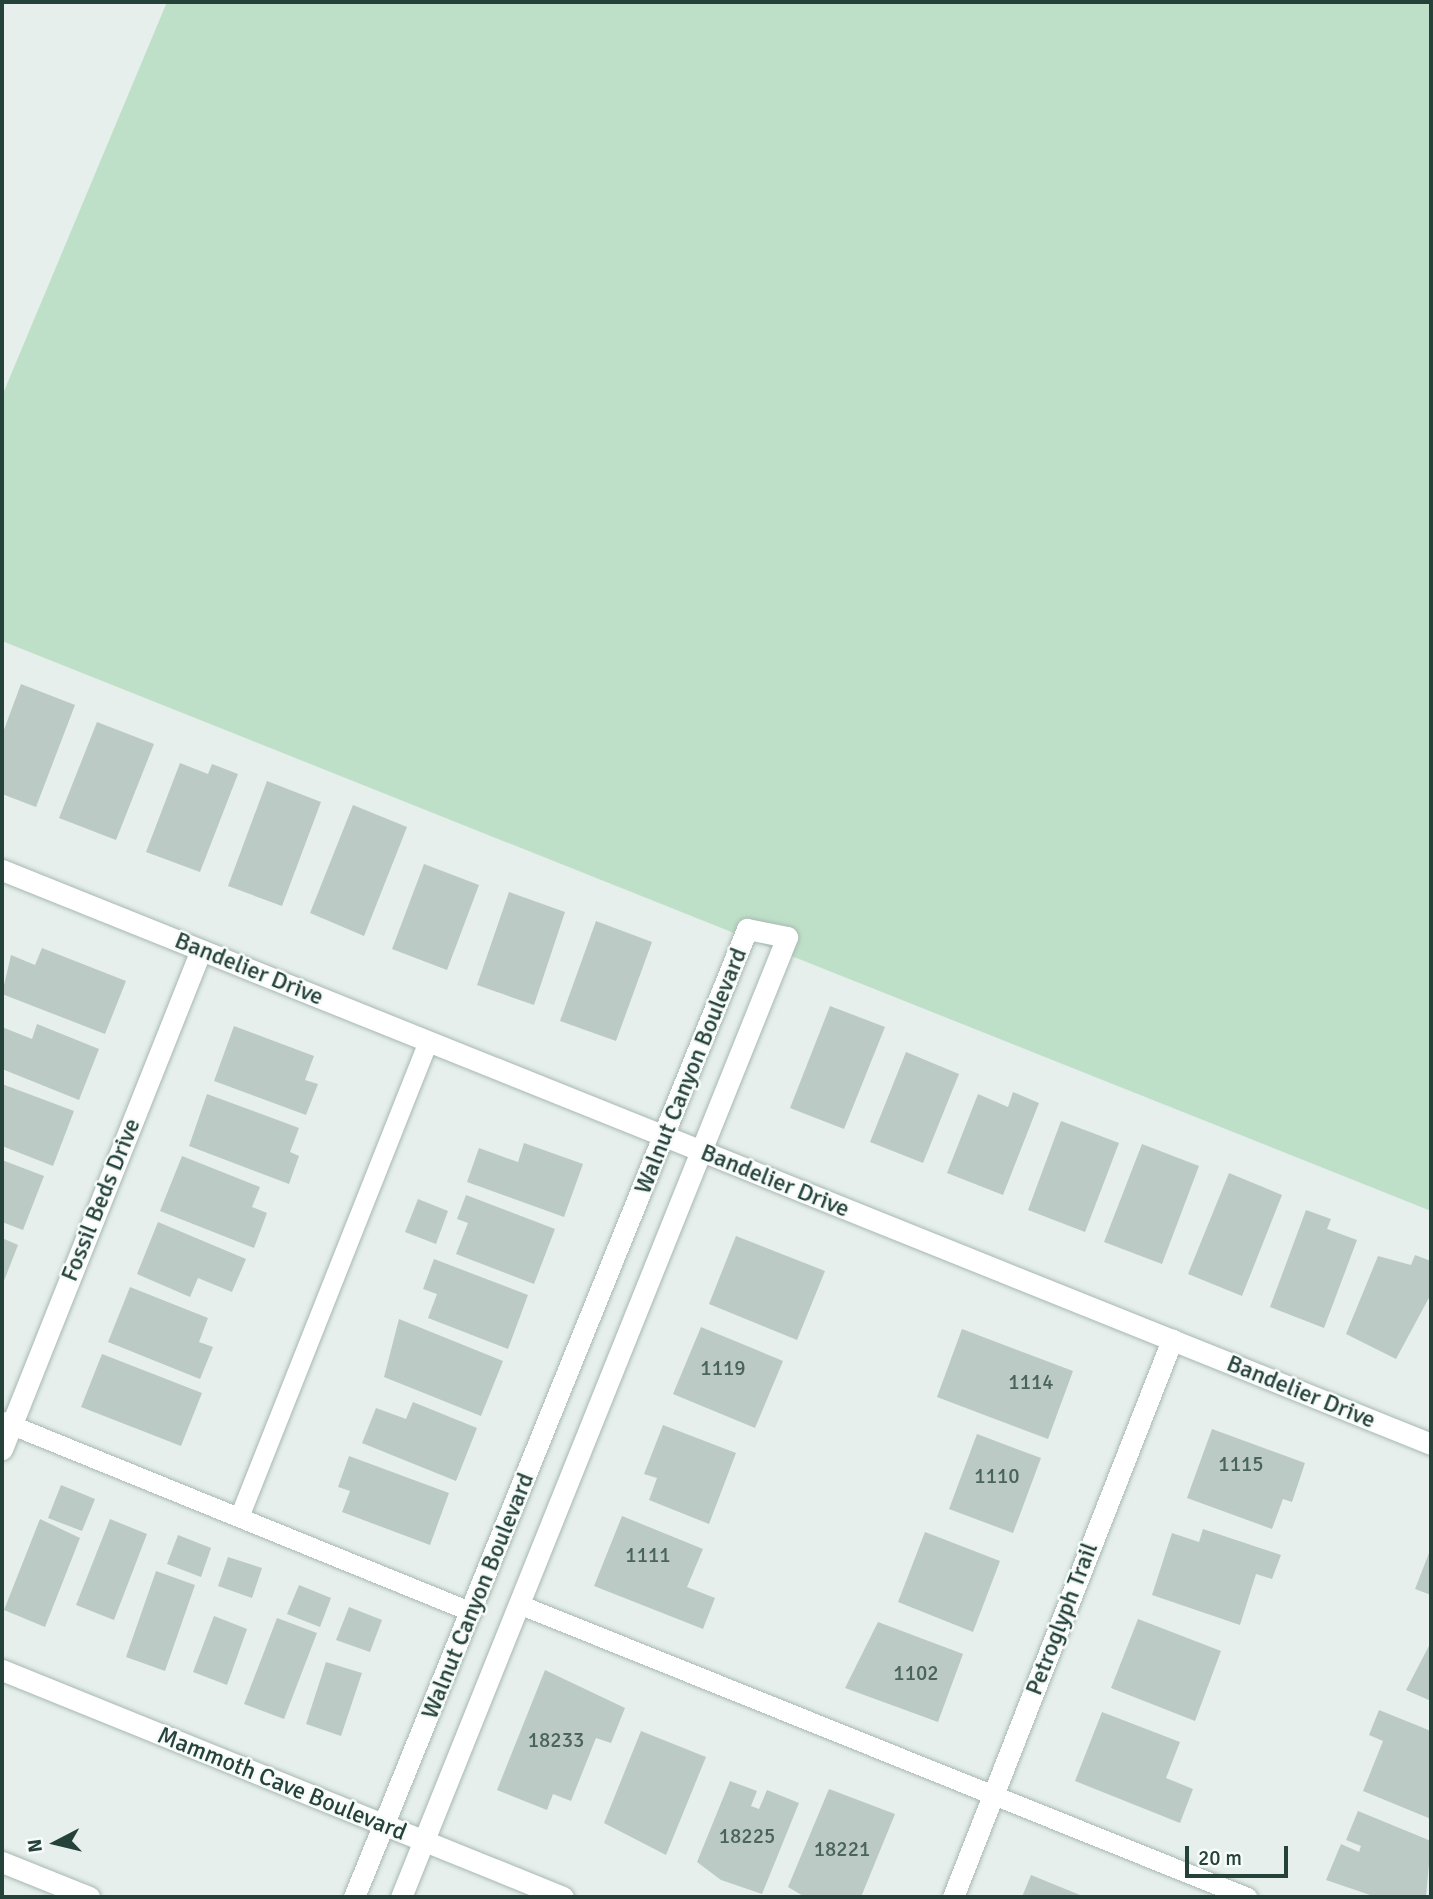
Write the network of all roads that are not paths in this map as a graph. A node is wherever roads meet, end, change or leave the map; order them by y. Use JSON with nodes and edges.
{"nodes":[{"id":1,"x":2,"y":870,"type":"edge"},
{"id":2,"x":201,"y":950,"type":"junction"},
{"id":3,"x":428,"y":1041,"type":"junction"},
{"id":4,"x":665,"y":1137,"type":"junction"},
{"id":5,"x":701,"y":1151,"type":"junction"},
{"id":6,"x":1171,"y":1340,"type":"junction"},
{"id":7,"x":7,"y":1423,"type":"edge"},
{"id":8,"x":1431,"y":1444,"type":"edge"},
{"id":9,"x":2,"y":1449,"type":"edge"},
{"id":10,"x":239,"y":1517,"type":"junction"},
{"id":11,"x":521,"y":1605,"type":"junction"},
{"id":12,"x":472,"y":1612,"type":"junction"},
{"id":13,"x":2,"y":1670,"type":"edge"},
{"id":14,"x":993,"y":1795,"type":"junction"},
{"id":15,"x":384,"y":1825,"type":"junction"},
{"id":16,"x":424,"y":1841,"type":"junction"},
{"id":17,"x":2,"y":1862,"type":"edge"},
{"id":18,"x":89,"y":1897,"type":"edge"},
{"id":19,"x":354,"y":1897,"type":"edge"},
{"id":20,"x":401,"y":1897,"type":"edge"},
{"id":21,"x":563,"y":1897,"type":"edge"},
{"id":22,"x":953,"y":1897,"type":"edge"},
{"id":23,"x":1247,"y":1897,"type":"edge"}],
"edges":[{"from":1,"to":2,"type":"street","name":"Bandelier Drive"},
{"from":2,"to":3,"type":"street","name":"Bandelier Drive"},
{"from":2,"to":7,"type":"street","name":"Fossil Beds Drive"},
{"from":3,"to":4,"type":"street","name":"Bandelier Drive"},
{"from":3,"to":10,"type":"lane"},
{"from":4,"to":5,"type":"street","name":"Bandelier Drive"},
{"from":4,"to":5,"type":"street","name":"Walnut Canyon Boulevard"},
{"from":4,"to":12,"type":"street","name":"Walnut Canyon Boulevard"},
{"from":5,"to":6,"type":"street","name":"Bandelier Drive"},
{"from":5,"to":11,"type":"street","name":"Walnut Canyon Boulevard"},
{"from":6,"to":8,"type":"street","name":"Bandelier Drive"},
{"from":6,"to":14,"type":"street","name":"Petroglyph Trail"},
{"from":7,"to":9,"type":"street","name":"Fossil Beds Drive"},
{"from":7,"to":10,"type":"lane"},
{"from":10,"to":12,"type":"lane"},
{"from":11,"to":14,"type":"lane"},
{"from":11,"to":16,"type":"street","name":"Walnut Canyon Boulevard"},
{"from":12,"to":15,"type":"street","name":"Walnut Canyon Boulevard"},
{"from":13,"to":15,"type":"street","name":"Mammoth Cave Boulevard"},
{"from":14,"to":22,"type":"street","name":"Petroglyph Trail"},
{"from":14,"to":23,"type":"lane"},
{"from":15,"to":16,"type":"street","name":"Mammoth Cave Boulevard"},
{"from":15,"to":19,"type":"street","name":"Walnut Canyon Boulevard"},
{"from":16,"to":20,"type":"street","name":"Walnut Canyon Boulevard"},
{"from":16,"to":21,"type":"street","name":"Mammoth Cave Boulevard"},
{"from":17,"to":18,"type":"street"}]}
